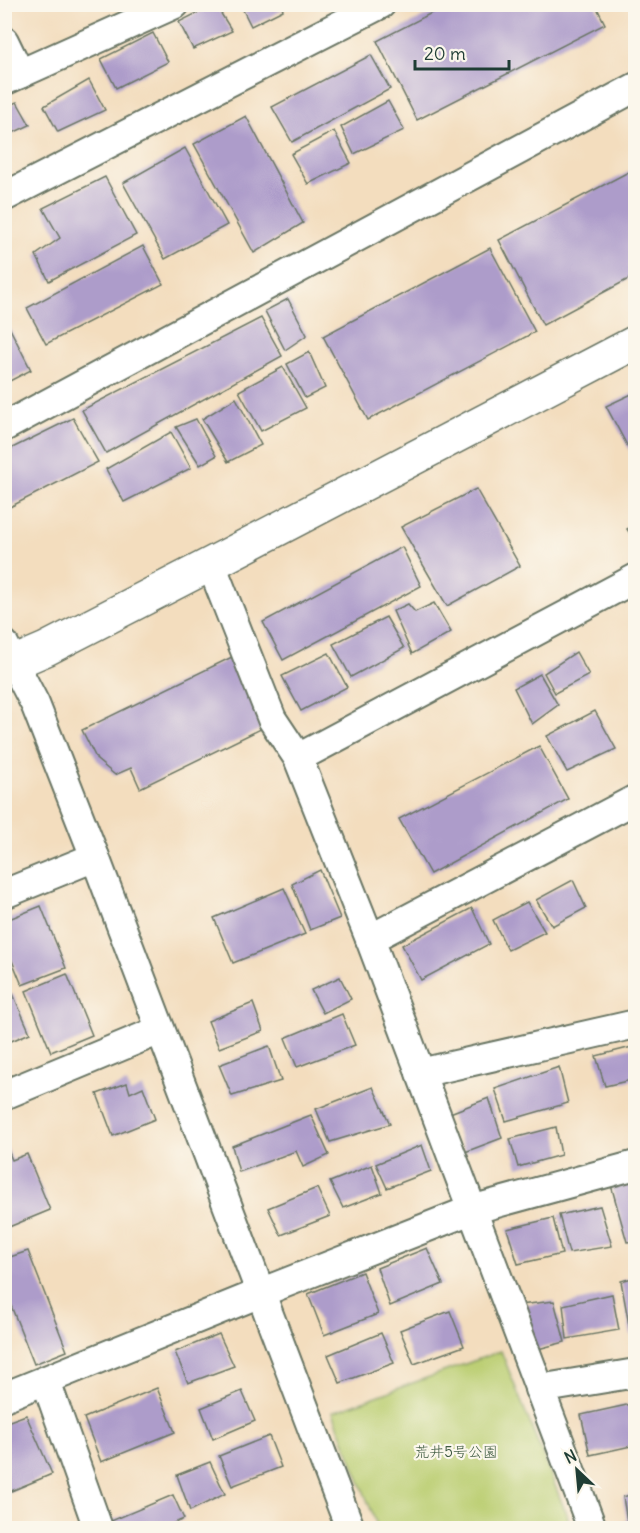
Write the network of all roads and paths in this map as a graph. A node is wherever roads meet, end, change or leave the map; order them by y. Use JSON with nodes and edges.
{"nodes":[{"id":1,"x":175,"y":4,"type":"edge"},
{"id":2,"x":381,"y":4,"type":"edge"},
{"id":3,"x":144,"y":11,"type":"edge"},
{"id":4,"x":4,"y":41,"type":"edge"},
{"id":5,"x":12,"y":78,"type":"edge"},
{"id":6,"x":636,"y":87,"type":"edge"},
{"id":7,"x":4,"y":197,"type":"edge"},
{"id":8,"x":636,"y":342,"type":"edge"},
{"id":9,"x":4,"y":427,"type":"edge"},
{"id":10,"x":211,"y":564,"type":"junction"},
{"id":11,"x":636,"y":578,"type":"edge"},
{"id":12,"x":8,"y":658,"type":"edge"},
{"id":13,"x":298,"y":758,"type":"junction"},
{"id":14,"x":636,"y":799,"type":"edge"},
{"id":15,"x":95,"y":858,"type":"junction"},
{"id":16,"x":4,"y":894,"type":"edge"},
{"id":17,"x":370,"y":939,"type":"junction"},
{"id":18,"x":636,"y":1024,"type":"edge"},
{"id":19,"x":160,"y":1029,"type":"junction"},
{"id":20,"x":420,"y":1073,"type":"junction"},
{"id":21,"x":4,"y":1095,"type":"edge"},
{"id":22,"x":636,"y":1165,"type":"edge"},
{"id":23,"x":471,"y":1210,"type":"junction"},
{"id":24,"x":261,"y":1293,"type":"junction"},
{"id":25,"x":636,"y":1373,"type":"edge"},
{"id":26,"x":46,"y":1381,"type":"junction"},
{"id":27,"x":539,"y":1389,"type":"junction"},
{"id":28,"x":4,"y":1397,"type":"edge"},
{"id":29,"x":98,"y":1528,"type":"edge"},
{"id":30,"x":350,"y":1528,"type":"edge"},
{"id":31,"x":592,"y":1528,"type":"edge"}],
"edges":[{"from":1,"to":3,"type":"street"},
{"from":2,"to":7,"type":"street"},
{"from":3,"to":5,"type":"street"},
{"from":4,"to":5,"type":"street"},
{"from":6,"to":9,"type":"street"},
{"from":8,"to":10,"type":"street"},
{"from":10,"to":12,"type":"street"},
{"from":10,"to":13,"type":"street"},
{"from":11,"to":13,"type":"street"},
{"from":12,"to":15,"type":"street"},
{"from":13,"to":17,"type":"street"},
{"from":14,"to":17,"type":"street"},
{"from":15,"to":16,"type":"street"},
{"from":15,"to":19,"type":"street"},
{"from":17,"to":20,"type":"street"},
{"from":18,"to":20,"type":"street"},
{"from":19,"to":21,"type":"street"},
{"from":19,"to":24,"type":"street"},
{"from":20,"to":23,"type":"street"},
{"from":22,"to":23,"type":"street"},
{"from":23,"to":24,"type":"street"},
{"from":23,"to":27,"type":"street"},
{"from":24,"to":26,"type":"street"},
{"from":24,"to":30,"type":"street"},
{"from":25,"to":27,"type":"street"},
{"from":26,"to":28,"type":"street"},
{"from":26,"to":29,"type":"street"},
{"from":27,"to":31,"type":"street"}]}
